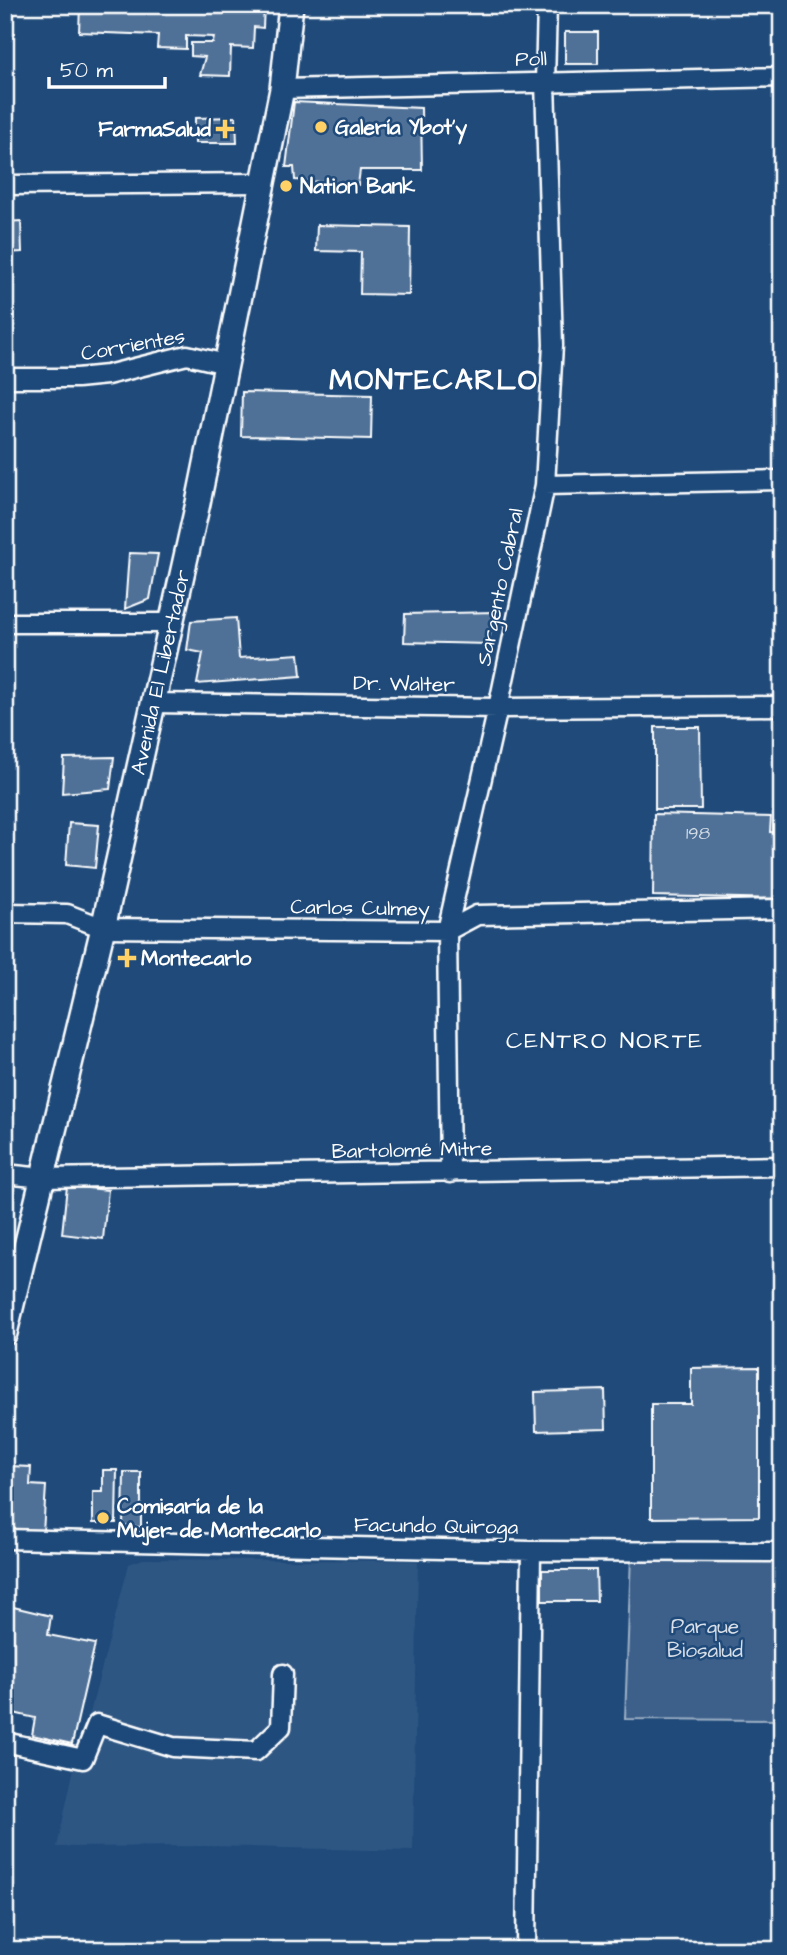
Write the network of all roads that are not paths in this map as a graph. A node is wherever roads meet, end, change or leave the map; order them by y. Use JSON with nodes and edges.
{"nodes":[{"id":1,"x":291,"y":5,"type":"edge"},
{"id":2,"x":547,"y":5,"type":"edge"},
{"id":3,"x":782,"y":77,"type":"edge"},
{"id":4,"x":545,"y":82,"type":"junction"},
{"id":5,"x":282,"y":89,"type":"junction"},
{"id":6,"x":262,"y":183,"type":"junction"},
{"id":7,"x":5,"y":186,"type":"edge"},
{"id":8,"x":226,"y":364,"type":"junction"},
{"id":9,"x":5,"y":379,"type":"edge"},
{"id":10,"x":782,"y":480,"type":"edge"},
{"id":11,"x":545,"y":485,"type":"junction"},
{"id":12,"x":172,"y":622,"type":"junction"},
{"id":13,"x":5,"y":623,"type":"edge"},
{"id":14,"x":152,"y":703,"type":"junction"},
{"id":15,"x":782,"y":706,"type":"edge"},
{"id":16,"x":498,"y":708,"type":"junction"},
{"id":17,"x":782,"y":909,"type":"edge"},
{"id":18,"x":5,"y":913,"type":"edge"},
{"id":19,"x":103,"y":928,"type":"junction"},
{"id":20,"x":447,"y":931,"type":"junction"},
{"id":21,"x":782,"y":1166,"type":"edge"},
{"id":22,"x":450,"y":1173,"type":"junction"},
{"id":23,"x":5,"y":1174,"type":"edge"},
{"id":24,"x":43,"y":1178,"type":"junction"},
{"id":25,"x":5,"y":1333,"type":"edge"},
{"id":26,"x":5,"y":1539,"type":"edge"},
{"id":27,"x":531,"y":1551,"type":"junction"},
{"id":28,"x":782,"y":1552,"type":"edge"},
{"id":29,"x":283,"y":1674,"type":"dead end"},
{"id":30,"x":5,"y":1742,"type":"edge"},
{"id":31,"x":526,"y":1950,"type":"edge"}],
"edges":[{"from":1,"to":5,"type":"main road","name":"Avenida El Libertador"},
{"from":2,"to":4,"type":"street","name":"Sargento Cabral"},
{"from":3,"to":4,"type":"street","name":"Poll"},
{"from":4,"to":5,"type":"street","name":"Poll"},
{"from":4,"to":11,"type":"street","name":"Sargento Cabral"},
{"from":5,"to":6,"type":"main road","name":"Avenida El Libertador"},
{"from":6,"to":7,"type":"street"},
{"from":6,"to":8,"type":"main road","name":"Avenida El Libertador"},
{"from":8,"to":9,"type":"street","name":"Corrientes"},
{"from":8,"to":12,"type":"main road","name":"Avenida El Libertador"},
{"from":10,"to":11,"type":"street"},
{"from":11,"to":16,"type":"street","name":"Sargento Cabral"},
{"from":12,"to":13,"type":"street"},
{"from":12,"to":14,"type":"main road","name":"Avenida El Libertador"},
{"from":14,"to":16,"type":"street","name":"Dr. Walter"},
{"from":14,"to":19,"type":"main road","name":"Avenida El Libertador"},
{"from":15,"to":16,"type":"street","name":"Dr. Walter"},
{"from":16,"to":20,"type":"street","name":"Sargento Cabral"},
{"from":17,"to":20,"type":"street","name":"Carlos Culmey"},
{"from":18,"to":19,"type":"street"},
{"from":19,"to":20,"type":"street","name":"Carlos Culmey"},
{"from":19,"to":24,"type":"main road","name":"Avenida El Libertador"},
{"from":20,"to":22,"type":"street","name":"Sargento Cabral"},
{"from":21,"to":22,"type":"street","name":"Bartolomé Mitre"},
{"from":22,"to":24,"type":"street","name":"Bartolomé Mitre"},
{"from":23,"to":24,"type":"street","name":"Bartolomé Mitre"},
{"from":24,"to":25,"type":"main road","name":"Avenida El Libertador"},
{"from":26,"to":27,"type":"street","name":"Facundo Quiroga"},
{"from":27,"to":28,"type":"street","name":"Facundo Quiroga"},
{"from":27,"to":31,"type":"street"},
{"from":29,"to":30,"type":"street"}]}
